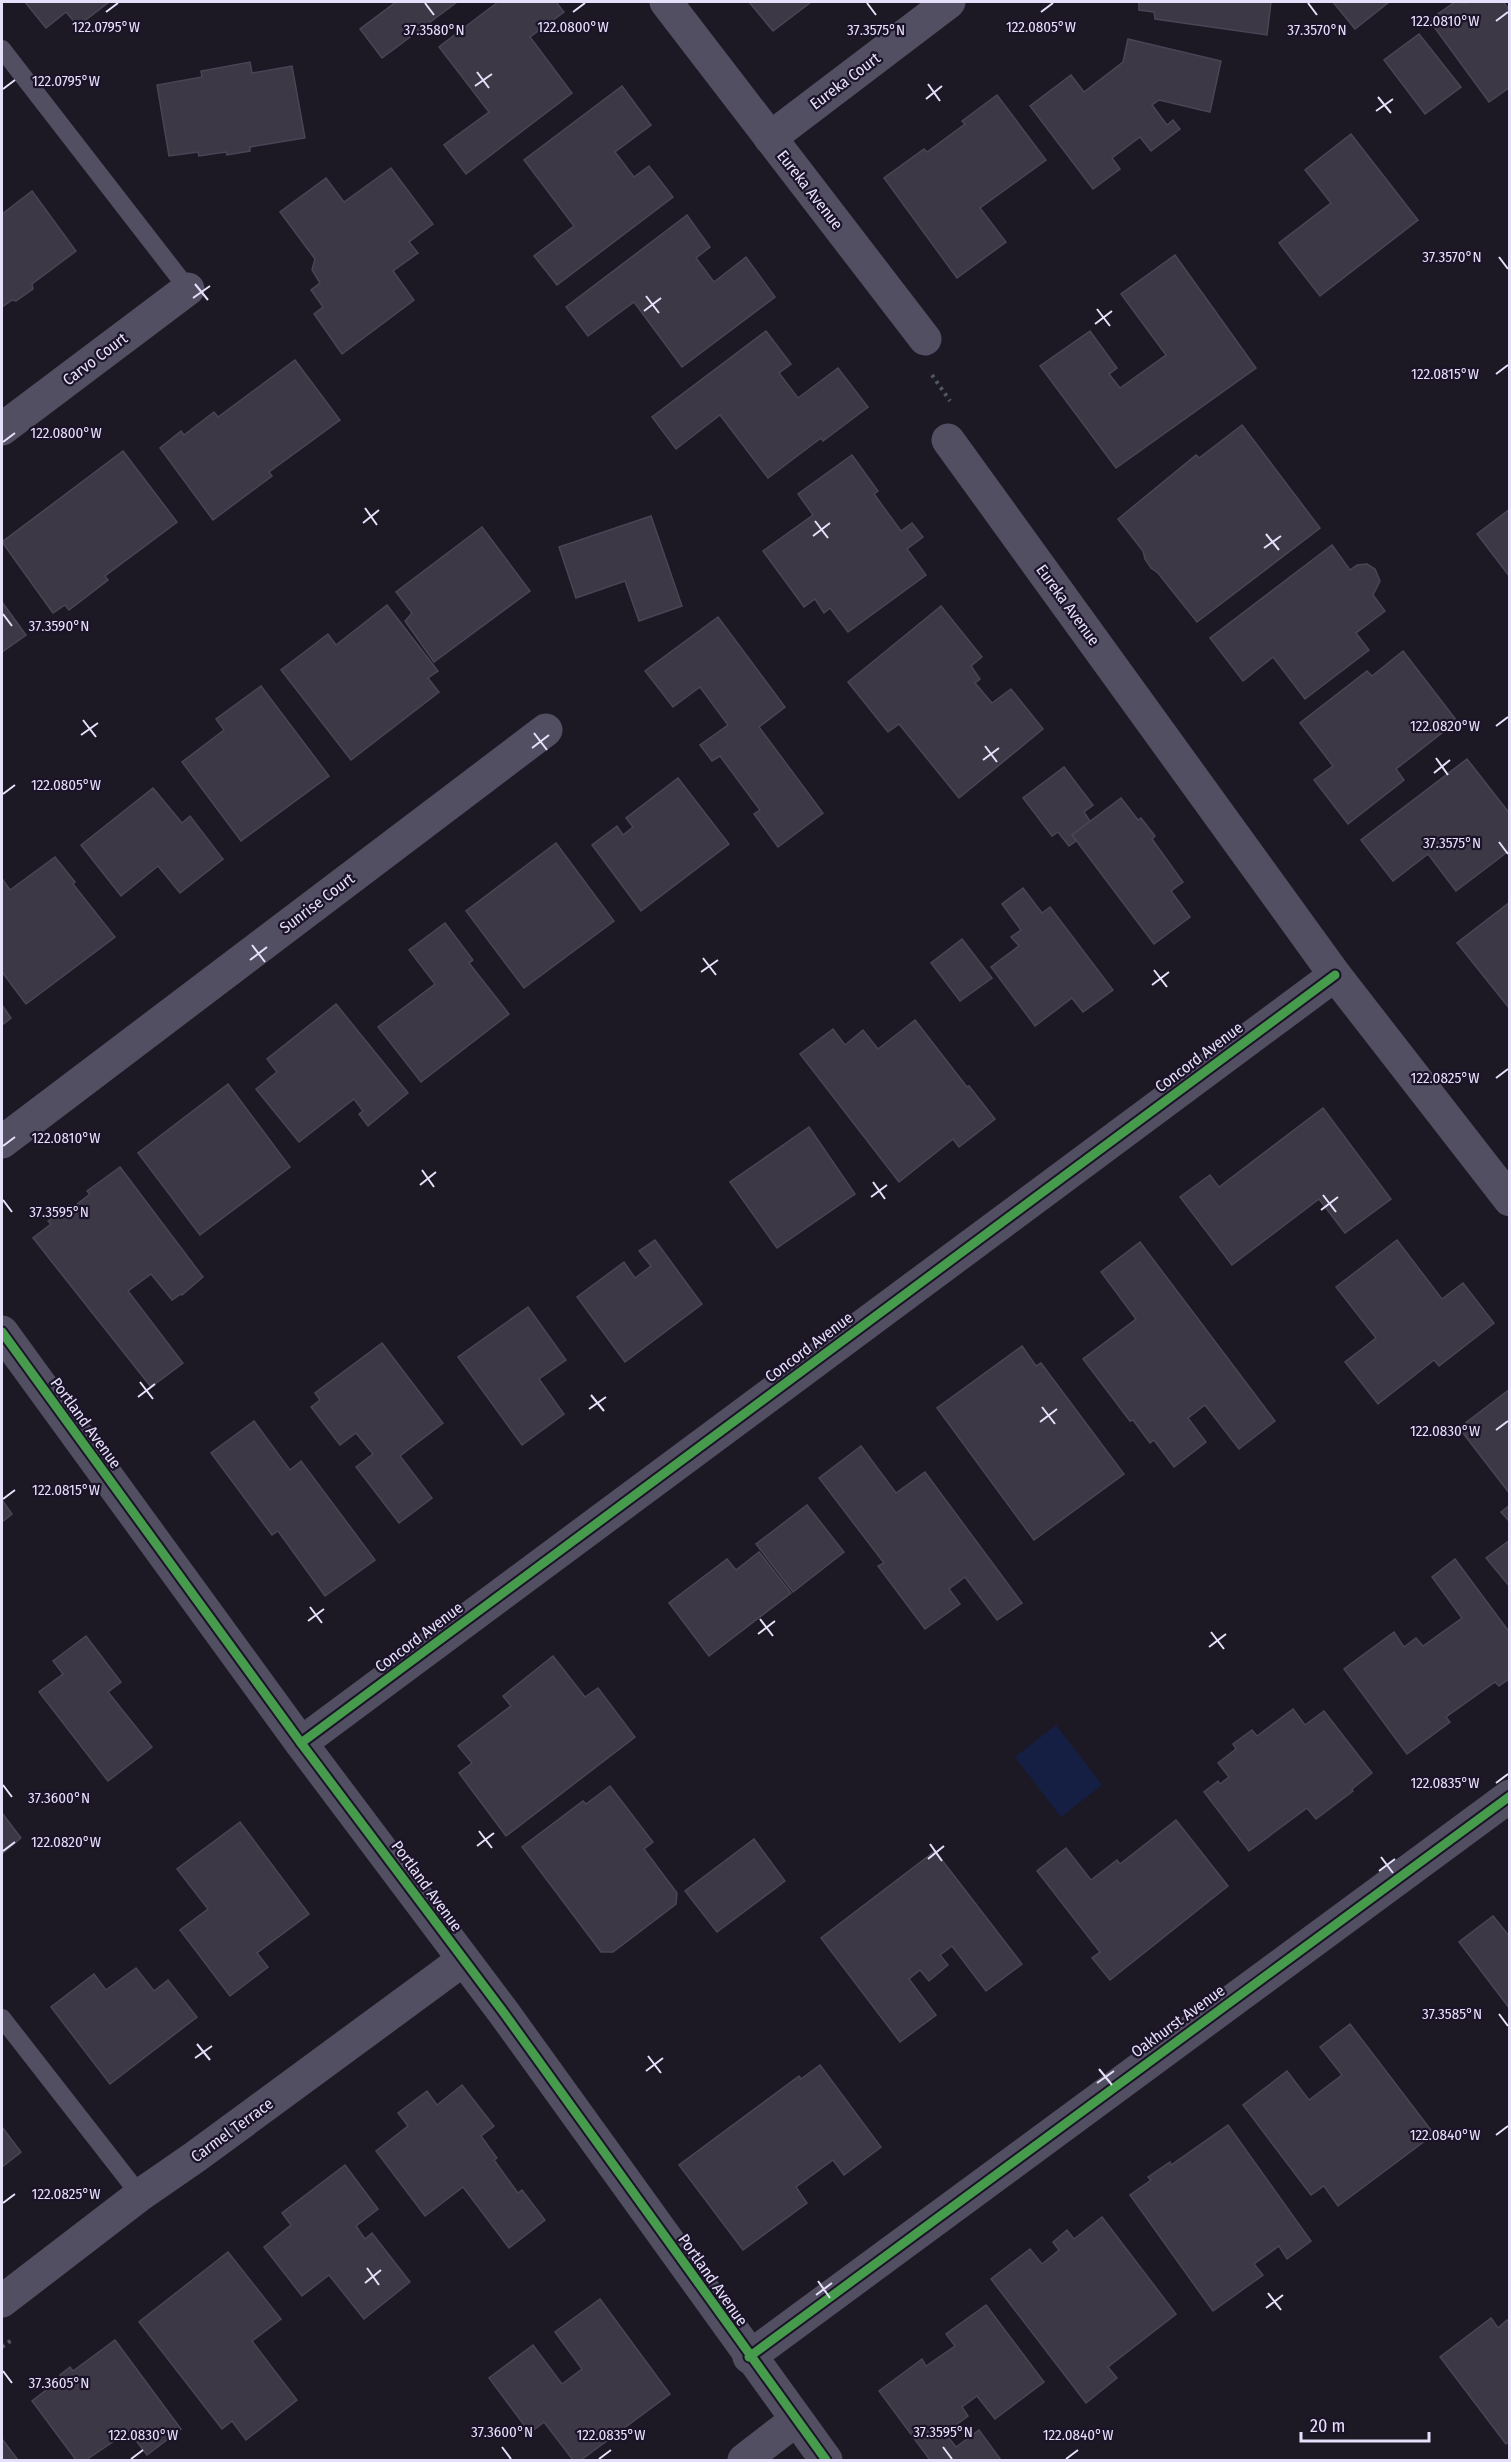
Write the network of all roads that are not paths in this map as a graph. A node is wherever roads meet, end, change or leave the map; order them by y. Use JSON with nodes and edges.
{"nodes":[{"id":1,"x":666,"y":2,"type":"edge"},
{"id":2,"x":949,"y":2,"type":"edge"},
{"id":3,"x":2,"y":49,"type":"edge"},
{"id":4,"x":770,"y":138,"type":"junction"},
{"id":5,"x":188,"y":289,"type":"joint"},
{"id":6,"x":925,"y":339,"type":"road end"},
{"id":7,"x":2,"y":429,"type":"edge"},
{"id":8,"x":948,"y":440,"type":"road end"},
{"id":9,"x":546,"y":730,"type":"dead end"},
{"id":10,"x":1335,"y":975,"type":"junction"},
{"id":11,"x":2,"y":1142,"type":"edge"},
{"id":12,"x":1509,"y":1200,"type":"edge"},
{"id":13,"x":2,"y":1332,"type":"edge"},
{"id":14,"x":301,"y":1743,"type":"junction"},
{"id":15,"x":1509,"y":1796,"type":"edge"},
{"id":16,"x":463,"y":1960,"type":"junction"},
{"id":17,"x":2,"y":2018,"type":"edge"},
{"id":18,"x":140,"y":2195,"type":"junction"},
{"id":19,"x":2,"y":2301,"type":"edge"},
{"id":20,"x":749,"y":2357,"type":"junction"},
{"id":21,"x":796,"y":2420,"type":"junction"},
{"id":22,"x":744,"y":2460,"type":"edge"},
{"id":23,"x":826,"y":2460,"type":"edge"}],
"edges":[{"from":1,"to":4,"type":"street","name":"Eureka Avenue"},
{"from":2,"to":4,"type":"street","name":"Eureka Court"},
{"from":3,"to":5,"type":"lane"},
{"from":4,"to":6,"type":"street","name":"Eureka Avenue"},
{"from":5,"to":7,"type":"street","name":"Carvo Court"},
{"from":8,"to":10,"type":"street","name":"Eureka Avenue"},
{"from":9,"to":11,"type":"street","name":"Sunrise Court"},
{"from":10,"to":12,"type":"street","name":"Eureka Avenue"},
{"from":10,"to":14,"type":"street","name":"Concord Avenue"},
{"from":13,"to":14,"type":"street","name":"Portland Avenue"},
{"from":14,"to":16,"type":"street","name":"Portland Avenue"},
{"from":15,"to":20,"type":"street","name":"Oakhurst Avenue"},
{"from":16,"to":18,"type":"street","name":"Carmel Terrace"},
{"from":16,"to":20,"type":"street","name":"Portland Avenue"},
{"from":17,"to":18,"type":"lane"},
{"from":18,"to":19,"type":"street","name":"Carmel Terrace"},
{"from":20,"to":21,"type":"street","name":"Portland Avenue"},
{"from":21,"to":22,"type":"street"},
{"from":21,"to":23,"type":"street","name":"Portland Avenue"}]}
